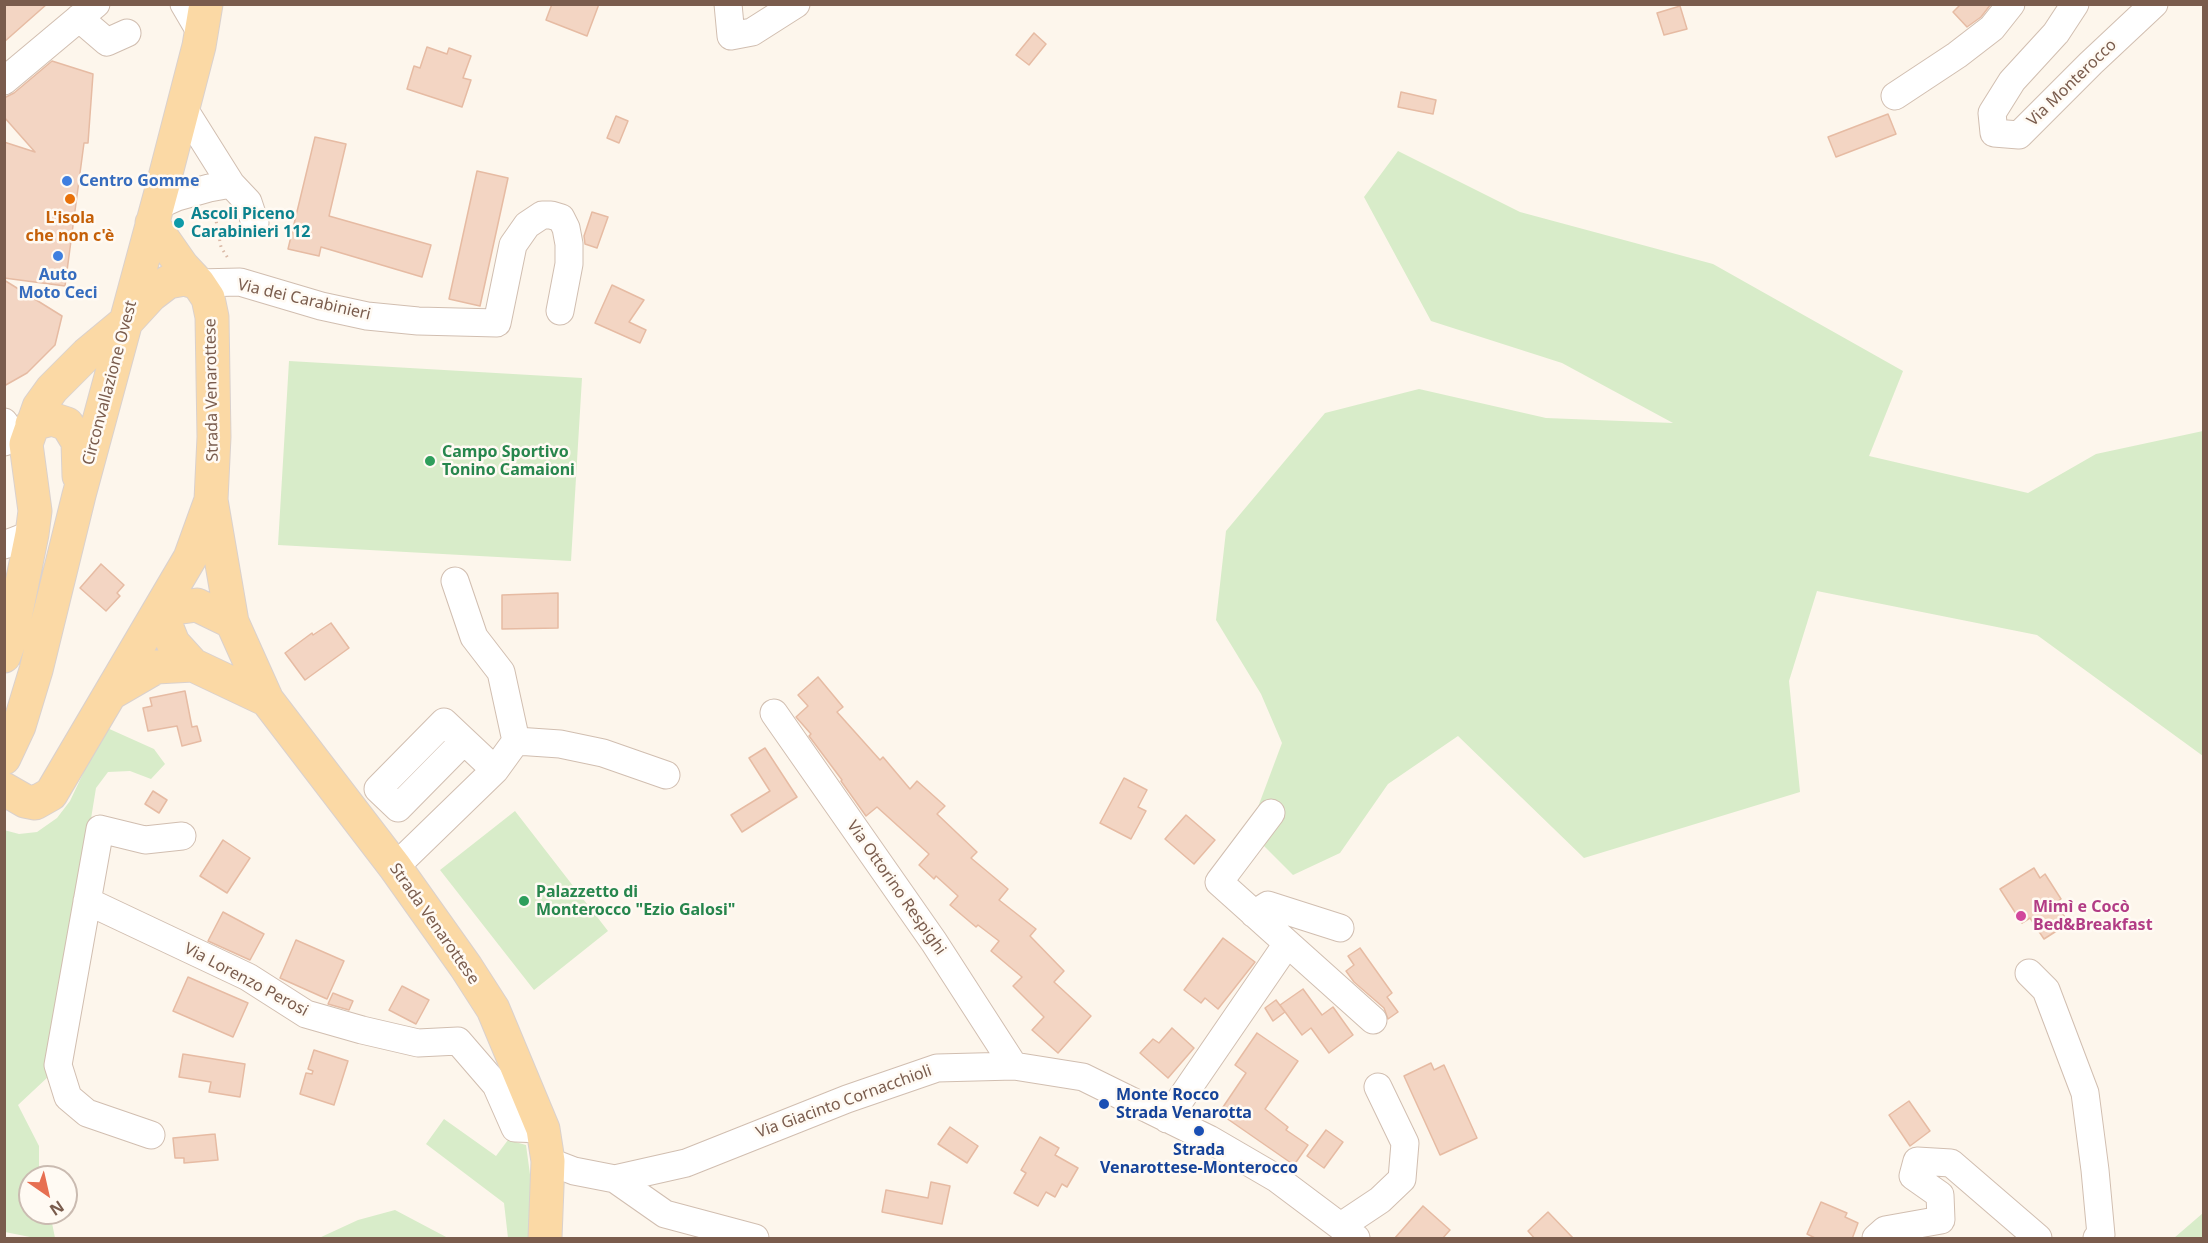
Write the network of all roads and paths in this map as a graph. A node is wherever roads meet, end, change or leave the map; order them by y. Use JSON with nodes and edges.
{"nodes":[{"id":1,"x":184,"y":4,"type":"edge"},
{"id":2,"x":728,"y":4,"type":"edge"},
{"id":3,"x":796,"y":4,"type":"edge"},
{"id":4,"x":2011,"y":4,"type":"edge"},
{"id":5,"x":2075,"y":4,"type":"edge"},
{"id":6,"x":2154,"y":4,"type":"edge"},
{"id":7,"x":87,"y":11,"type":"edge"},
{"id":8,"x":203,"y":19,"type":"edge"},
{"id":9,"x":127,"y":33,"type":"dead end"},
{"id":10,"x":4,"y":81,"type":"edge"},
{"id":11,"x":1896,"y":96,"type":"dead end"},
{"id":12,"x":182,"y":106,"type":"junction"},
{"id":13,"x":220,"y":186,"type":"junction"},
{"id":14,"x":154,"y":214,"type":"junction"},
{"id":15,"x":255,"y":224,"type":"dead end"},
{"id":16,"x":240,"y":282,"type":"junction"},
{"id":17,"x":198,"y":283,"type":"junction"},
{"id":18,"x":560,"y":311,"type":"dead end"},
{"id":19,"x":128,"y":320,"type":"junction"},
{"id":20,"x":18,"y":423,"type":"edge"},
{"id":21,"x":4,"y":442,"type":"edge"},
{"id":22,"x":80,"y":495,"type":"junction"},
{"id":23,"x":211,"y":500,"type":"junction"},
{"id":24,"x":18,"y":540,"type":"edge"},
{"id":25,"x":454,"y":581,"type":"dead end"},
{"id":26,"x":160,"y":610,"type":"junction"},
{"id":27,"x":232,"y":621,"type":"junction"},
{"id":28,"x":4,"y":656,"type":"edge"},
{"id":29,"x":193,"y":665,"type":"junction"},
{"id":30,"x":112,"y":693,"type":"junction"},
{"id":31,"x":267,"y":700,"type":"junction"},
{"id":32,"x":774,"y":712,"type":"dead end"},
{"id":33,"x":464,"y":741,"type":"dead end"},
{"id":34,"x":516,"y":741,"type":"junction"},
{"id":35,"x":4,"y":758,"type":"edge"},
{"id":36,"x":495,"y":770,"type":"junction"},
{"id":37,"x":666,"y":775,"type":"dead end"},
{"id":38,"x":15,"y":795,"type":"edge"},
{"id":39,"x":1271,"y":813,"type":"dead end"},
{"id":40,"x":182,"y":836,"type":"dead end"},
{"id":41,"x":395,"y":867,"type":"junction"},
{"id":42,"x":87,"y":901,"type":"junction"},
{"id":43,"x":1254,"y":914,"type":"junction"},
{"id":44,"x":1341,"y":928,"type":"dead end"},
{"id":45,"x":1287,"y":944,"type":"junction"},
{"id":46,"x":2030,"y":973,"type":"dead end"},
{"id":47,"x":1373,"y":1020,"type":"dead end"},
{"id":48,"x":1014,"y":1066,"type":"junction"},
{"id":49,"x":1378,"y":1087,"type":"dead end"},
{"id":50,"x":1167,"y":1119,"type":"junction"},
{"id":51,"x":543,"y":1129,"type":"junction"},
{"id":52,"x":151,"y":1135,"type":"dead end"},
{"id":53,"x":547,"y":1168,"type":"junction"},
{"id":54,"x":615,"y":1179,"type":"junction"},
{"id":55,"x":1348,"y":1232,"type":"edge"},
{"id":56,"x":545,"y":1239,"type":"edge"},
{"id":57,"x":755,"y":1239,"type":"edge"},
{"id":58,"x":1876,"y":1239,"type":"edge"},
{"id":59,"x":2038,"y":1239,"type":"edge"},
{"id":60,"x":2097,"y":1239,"type":"edge"}],
"edges":[{"from":1,"to":8,"type":"street"},
{"from":2,"to":3,"type":"street"},
{"from":4,"to":11,"type":"street"},
{"from":5,"to":6,"type":"street","name":"Via Monterocco"},
{"from":7,"to":9,"type":"street"},
{"from":7,"to":10,"type":"street"},
{"from":8,"to":12,"type":"main road","name":"Circonvallazione Ovest"},
{"from":12,"to":13,"type":"street"},
{"from":12,"to":14,"type":"main road","name":"Circonvallazione Ovest"},
{"from":13,"to":14,"type":"street"},
{"from":13,"to":15,"type":"street"},
{"from":13,"to":16,"type":"path"},
{"from":14,"to":17,"type":"main road","name":"Strada Venarottese"},
{"from":14,"to":19,"type":"main road","name":"Circonvallazione Ovest"},
{"from":16,"to":17,"type":"street","name":"Via dei Carabinieri"},
{"from":16,"to":18,"type":"street","name":"Via dei Carabinieri"},
{"from":17,"to":19,"type":"main road"},
{"from":17,"to":23,"type":"main road","name":"Strada Venarottese"},
{"from":19,"to":20,"type":"main road"},
{"from":19,"to":22,"type":"main road","name":"Circonvallazione Ovest"},
{"from":20,"to":21,"type":"street"},
{"from":20,"to":22,"type":"main road"},
{"from":20,"to":24,"type":"main road"},
{"from":22,"to":35,"type":"main road","name":"Circonvallazione Ovest"},
{"from":23,"to":26,"type":"main road","name":"Strada Venarottese"},
{"from":23,"to":27,"type":"main road","name":"Strada Venarottese"},
{"from":24,"to":28,"type":"main road"},
{"from":25,"to":34,"type":"street"},
{"from":26,"to":27,"type":"main road"},
{"from":26,"to":29,"type":"main road","name":"Strada Venarottese"},
{"from":26,"to":30,"type":"main road","name":"Strada Venarottese"},
{"from":27,"to":31,"type":"main road","name":"Strada Venarottese"},
{"from":29,"to":30,"type":"main road","name":"Strada Venarottese"},
{"from":29,"to":31,"type":"main road","name":"Strada Venarottese"},
{"from":30,"to":38,"type":"main road","name":"Strada Venarottese"},
{"from":31,"to":41,"type":"main road","name":"Strada Venarottese"},
{"from":32,"to":48,"type":"street","name":"Via Ottorino Respighi"},
{"from":33,"to":36,"type":"street"},
{"from":34,"to":36,"type":"street"},
{"from":34,"to":37,"type":"street"},
{"from":36,"to":41,"type":"street"},
{"from":39,"to":43,"type":"street"},
{"from":40,"to":42,"type":"street"},
{"from":41,"to":51,"type":"main road","name":"Strada Venarottese"},
{"from":42,"to":51,"type":"street","name":"Via Lorenzo Perosi"},
{"from":42,"to":52,"type":"street"},
{"from":43,"to":44,"type":"street"},
{"from":43,"to":45,"type":"street"},
{"from":45,"to":47,"type":"street"},
{"from":45,"to":50,"type":"street"},
{"from":46,"to":60,"type":"street"},
{"from":48,"to":50,"type":"street","name":"Via Giacinto Cornacchioli"},
{"from":48,"to":54,"type":"street","name":"Via Giacinto Cornacchioli"},
{"from":49,"to":55,"type":"street"},
{"from":50,"to":55,"type":"street","name":"Via Giacinto Cornacchioli"},
{"from":51,"to":53,"type":"main road","name":"Strada Venarottese"},
{"from":53,"to":54,"type":"street","name":"Via Giacinto Cornacchioli"},
{"from":53,"to":56,"type":"main road","name":"Strada Venarottese"},
{"from":54,"to":57,"type":"street"},
{"from":58,"to":59,"type":"street"}]}
